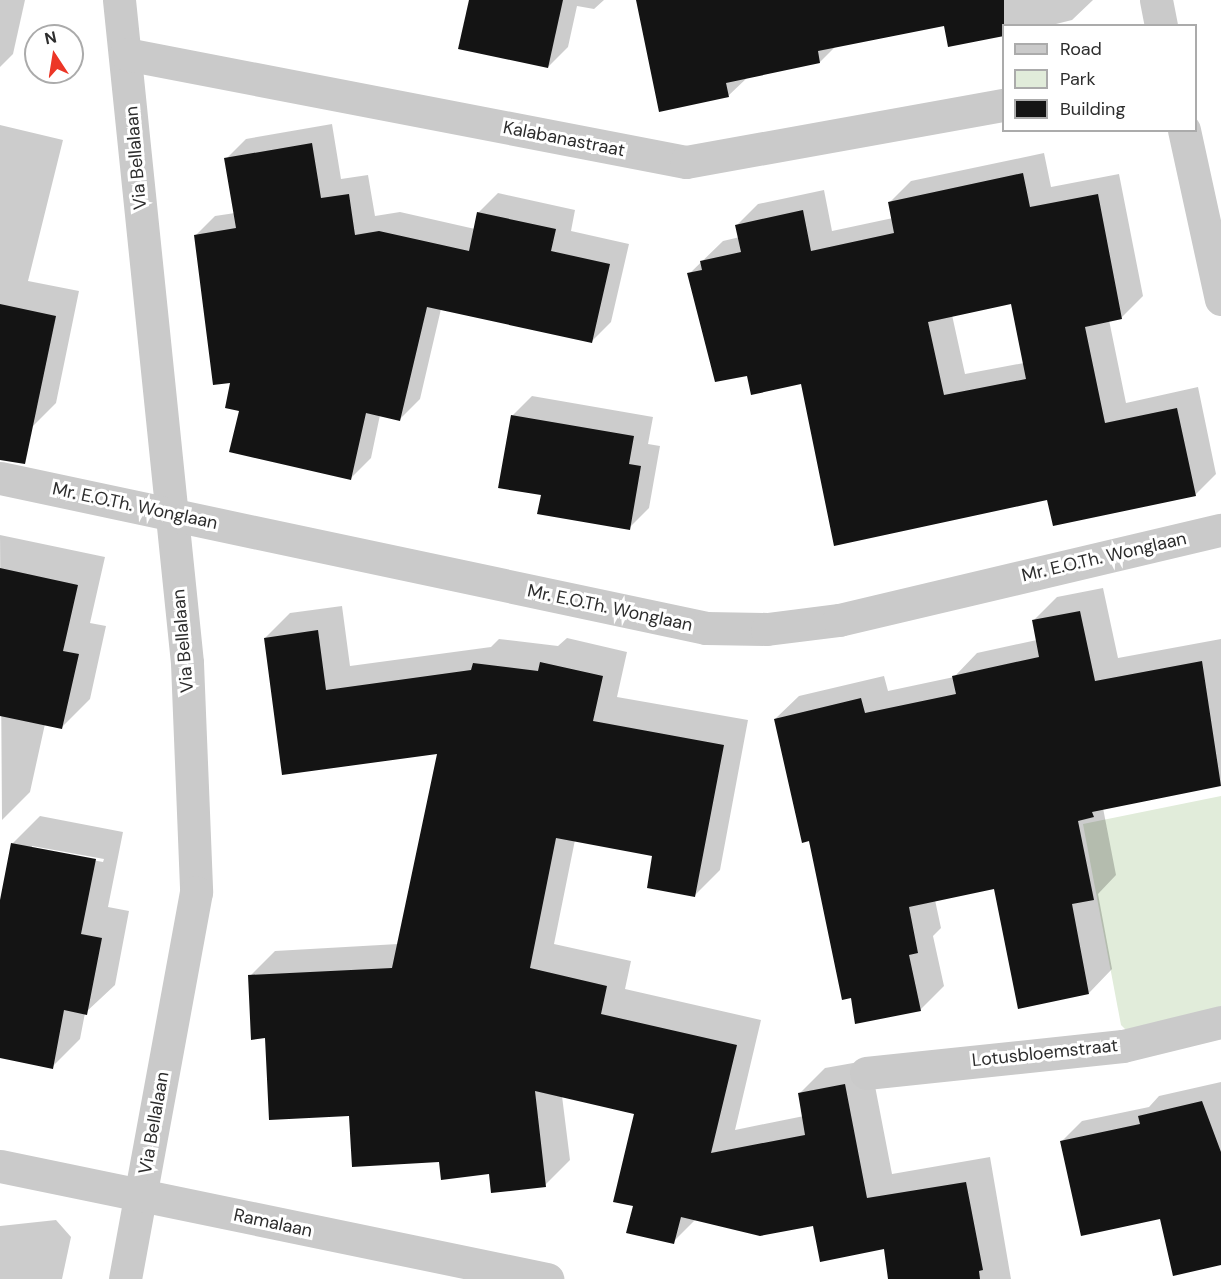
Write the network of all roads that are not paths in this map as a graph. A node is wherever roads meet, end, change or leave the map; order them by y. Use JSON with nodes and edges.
{"nodes":[{"id":1,"x":118,"y":0,"type":"edge"},
{"id":2,"x":1156,"y":0,"type":"edge"},
{"id":3,"x":1161,"y":24,"type":"edge"},
{"id":4,"x":126,"y":54,"type":"junction"},
{"id":5,"x":1002,"y":105,"type":"edge"},
{"id":6,"x":1184,"y":132,"type":"edge"},
{"id":7,"x":1221,"y":299,"type":"edge"},
{"id":8,"x":0,"y":478,"type":"edge"},
{"id":9,"x":169,"y":513,"type":"junction"},
{"id":10,"x":1221,"y":530,"type":"edge"},
{"id":11,"x":1221,"y":1022,"type":"edge"},
{"id":12,"x":866,"y":1072,"type":"dead end"},
{"id":13,"x":0,"y":1166,"type":"edge"},
{"id":14,"x":141,"y":1195,"type":"junction"},
{"id":15,"x":125,"y":1279,"type":"edge"},
{"id":16,"x":547,"y":1279,"type":"edge"}],
"edges":[{"from":1,"to":4,"type":"street","name":"Via Bellalaan"},
{"from":2,"to":3,"type":"street"},
{"from":4,"to":5,"type":"street","name":"Kalabanastraat"},
{"from":4,"to":9,"type":"street","name":"Via Bellalaan"},
{"from":6,"to":7,"type":"street"},
{"from":8,"to":9,"type":"street","name":"Mr. E.O.Th. Wonglaan"},
{"from":9,"to":10,"type":"street","name":"Mr. E.O.Th. Wonglaan"},
{"from":9,"to":14,"type":"street","name":"Via Bellalaan"},
{"from":11,"to":12,"type":"street","name":"Lotusbloemstraat"},
{"from":13,"to":14,"type":"street","name":"Ramalaan"},
{"from":14,"to":15,"type":"street","name":"Via Bellalaan"},
{"from":14,"to":16,"type":"street","name":"Ramalaan"}]}
